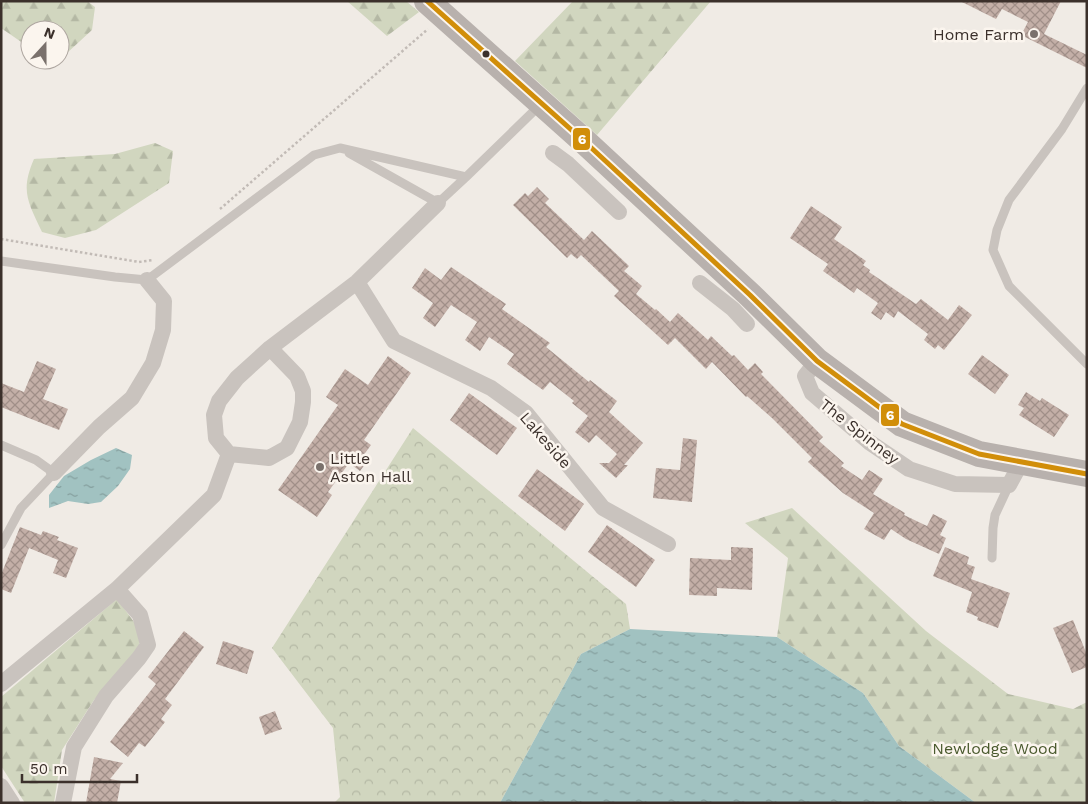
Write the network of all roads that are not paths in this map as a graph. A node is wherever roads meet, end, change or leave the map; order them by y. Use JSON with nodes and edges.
{"nodes":[{"id":1,"x":435,"y":8,"type":"edge"},
{"id":2,"x":1087,"y":88,"type":"edge"},
{"id":3,"x":542,"y":103,"type":"junction"},
{"id":4,"x":585,"y":142,"type":"junction"},
{"id":5,"x":340,"y":148,"type":"junction"},
{"id":6,"x":553,"y":153,"type":"dead end"},
{"id":7,"x":568,"y":164,"type":"junction"},
{"id":8,"x":466,"y":177,"type":"junction"},
{"id":9,"x":438,"y":203,"type":"junction"},
{"id":10,"x":619,"y":212,"type":"dead end"},
{"id":11,"x":1,"y":261,"type":"edge"},
{"id":12,"x":148,"y":280,"type":"junction"},
{"id":13,"x":357,"y":282,"type":"junction"},
{"id":14,"x":700,"y":283,"type":"dead end"},
{"id":15,"x":742,"y":302,"type":"junction"},
{"id":16,"x":747,"y":324,"type":"dead end"},
{"id":17,"x":270,"y":348,"type":"junction"},
{"id":18,"x":817,"y":361,"type":"junction"},
{"id":19,"x":1087,"y":364,"type":"edge"},
{"id":20,"x":1,"y":445,"type":"edge"},
{"id":21,"x":229,"y":454,"type":"junction"},
{"id":22,"x":54,"y":473,"type":"junction"},
{"id":23,"x":1015,"y":474,"type":"junction"},
{"id":24,"x":1087,"y":474,"type":"edge"},
{"id":25,"x":668,"y":544,"type":"dead end"},
{"id":26,"x":1,"y":545,"type":"edge"},
{"id":27,"x":992,"y":558,"type":"dead end"},
{"id":28,"x":117,"y":590,"type":"junction"},
{"id":29,"x":1,"y":684,"type":"edge"},
{"id":30,"x":1,"y":786,"type":"edge"},
{"id":31,"x":12,"y":803,"type":"edge"},
{"id":32,"x":63,"y":803,"type":"edge"}],
"edges":[{"from":1,"to":3,"type":"main road"},
{"from":2,"to":19,"type":"lane"},
{"from":3,"to":4,"type":"main road"},
{"from":3,"to":8,"type":"lane"},
{"from":4,"to":7,"type":"street"},
{"from":4,"to":15,"type":"main road"},
{"from":5,"to":8,"type":"lane"},
{"from":5,"to":9,"type":"lane"},
{"from":5,"to":12,"type":"lane"},
{"from":6,"to":7,"type":"street"},
{"from":7,"to":10,"type":"street"},
{"from":8,"to":9,"type":"lane"},
{"from":9,"to":13,"type":"street"},
{"from":11,"to":12,"type":"lane"},
{"from":12,"to":22,"type":"street"},
{"from":13,"to":17,"type":"street"},
{"from":13,"to":25,"type":"street","name":"Lakeside"},
{"from":14,"to":15,"type":"street"},
{"from":15,"to":16,"type":"street"},
{"from":15,"to":18,"type":"main road"},
{"from":17,"to":21,"type":"street"},
{"from":17,"to":21,"type":"street"},
{"from":18,"to":23,"type":"main road"},
{"from":18,"to":23,"type":"street","name":"The Spinney"},
{"from":20,"to":22,"type":"lane"},
{"from":21,"to":28,"type":"street"},
{"from":22,"to":26,"type":"lane"},
{"from":23,"to":24,"type":"main road"},
{"from":23,"to":27,"type":"lane"},
{"from":28,"to":29,"type":"street"},
{"from":28,"to":32,"type":"street"},
{"from":30,"to":31,"type":"street"}]}
